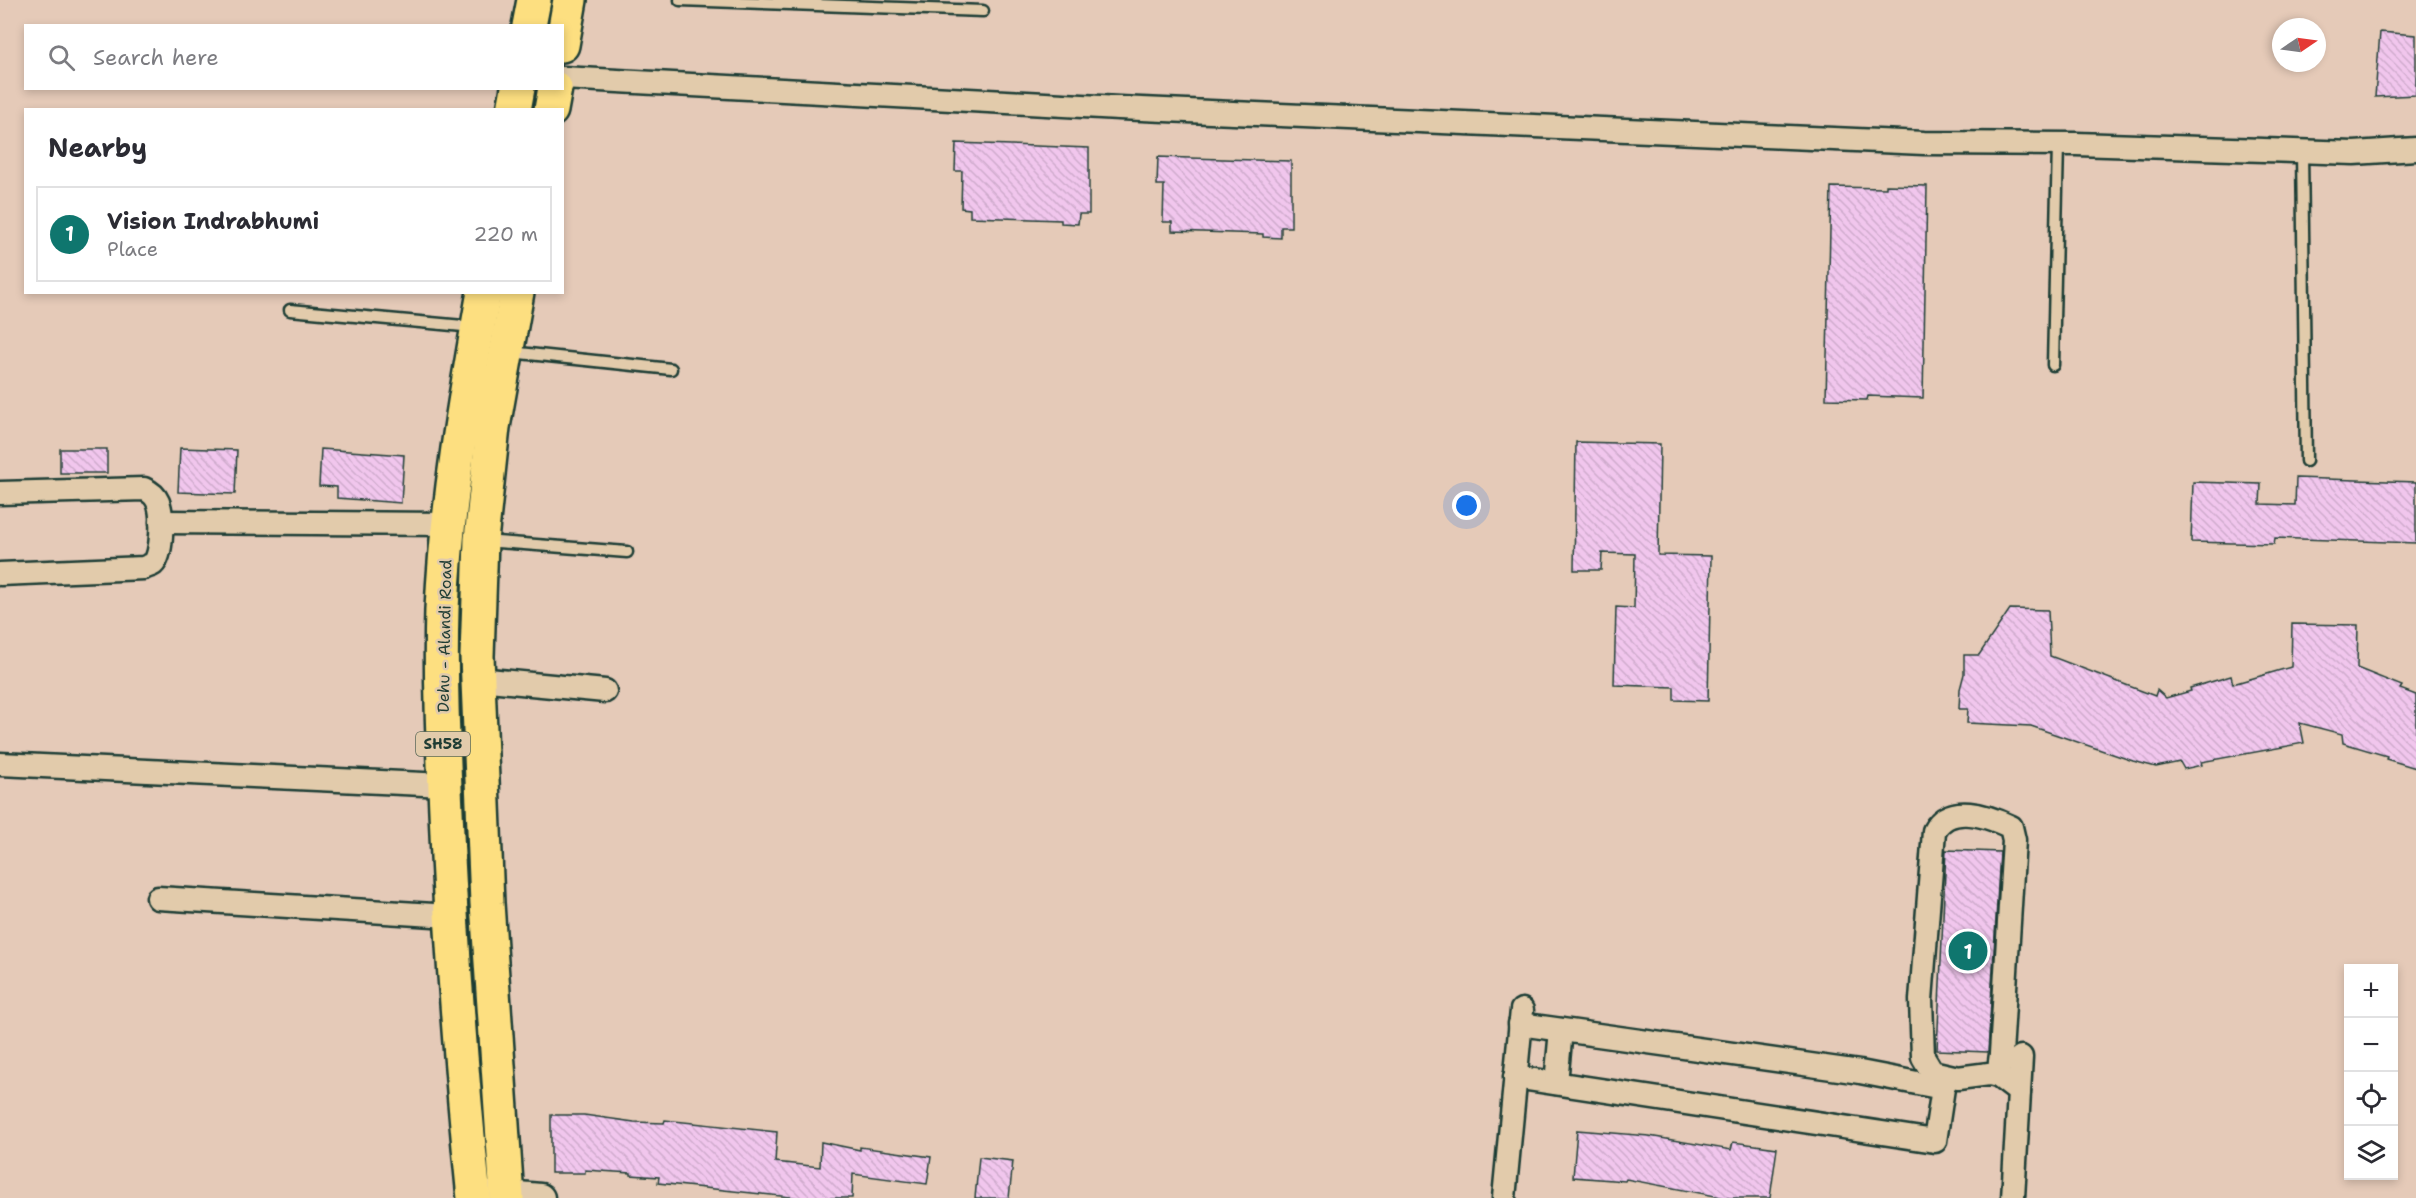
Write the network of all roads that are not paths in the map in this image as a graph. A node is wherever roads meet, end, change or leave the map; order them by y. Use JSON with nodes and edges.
{"nodes":[{"id":1,"x":534,"y":0,"type":"edge"},
{"id":2,"x":570,"y":0,"type":"edge"},
{"id":3,"x":680,"y":0,"type":"edge"},
{"id":4,"x":983,"y":11,"type":"dead end"},
{"id":5,"x":529,"y":24,"type":"edge"},
{"id":6,"x":564,"y":34,"type":"edge"},
{"id":7,"x":564,"y":78,"type":"edge"},
{"id":8,"x":518,"y":90,"type":"edge"},
{"id":9,"x":555,"y":90,"type":"edge"},
{"id":10,"x":514,"y":108,"type":"edge"},
{"id":11,"x":551,"y":108,"type":"edge"},
{"id":12,"x":2058,"y":144,"type":"junction"},
{"id":13,"x":2416,"y":149,"type":"edge"},
{"id":14,"x":2302,"y":151,"type":"junction"},
{"id":15,"x":484,"y":294,"type":"edge"},
{"id":16,"x":517,"y":294,"type":"edge"},
{"id":17,"x":290,"y":310,"type":"dead end"},
{"id":18,"x":478,"y":327,"type":"junction"},
{"id":19,"x":506,"y":352,"type":"junction"},
{"id":20,"x":2053,"y":365,"type":"dead end"},
{"id":21,"x":671,"y":369,"type":"dead end"},
{"id":22,"x":2306,"y":461,"type":"dead end"},
{"id":23,"x":0,"y":493,"type":"edge"},
{"id":24,"x":161,"y":522,"type":"junction"},
{"id":25,"x":448,"y":524,"type":"junction"},
{"id":26,"x":481,"y":540,"type":"junction"},
{"id":27,"x":627,"y":552,"type":"dead end"},
{"id":28,"x":0,"y":574,"type":"edge"},
{"id":29,"x":477,"y":679,"type":"junction"},
{"id":30,"x":605,"y":691,"type":"dead end"},
{"id":31,"x":0,"y":764,"type":"edge"},
{"id":32,"x":445,"y":785,"type":"junction"},
{"id":33,"x":158,"y":898,"type":"dead end"},
{"id":34,"x":450,"y":916,"type":"junction"},
{"id":35,"x":1561,"y":1030,"type":"junction"},
{"id":36,"x":2021,"y":1057,"type":"dead end"},
{"id":37,"x":1998,"y":1076,"type":"junction"},
{"id":38,"x":1515,"y":1077,"type":"junction"},
{"id":39,"x":1556,"y":1083,"type":"junction"},
{"id":40,"x":2019,"y":1092,"type":"junction"},
{"id":41,"x":1941,"y":1104,"type":"junction"},
{"id":42,"x":507,"y":1196,"type":"edge"},
{"id":43,"x":471,"y":1198,"type":"edge"},
{"id":44,"x":540,"y":1198,"type":"edge"},
{"id":45,"x":1504,"y":1198,"type":"edge"},
{"id":46,"x":2013,"y":1198,"type":"edge"}],
"edges":[{"from":1,"to":5,"type":"main road"},
{"from":2,"to":6,"type":"main road"},
{"from":3,"to":4,"type":"lane"},
{"from":7,"to":12,"type":"street"},
{"from":8,"to":10,"type":"main road"},
{"from":9,"to":11,"type":"main road"},
{"from":12,"to":14,"type":"street"},
{"from":12,"to":20,"type":"lane"},
{"from":13,"to":14,"type":"street"},
{"from":14,"to":22,"type":"lane"},
{"from":15,"to":18,"type":"main road","name":"Dehu - Alandi Road","number":"SH58"},
{"from":16,"to":19,"type":"main road","name":"Dehu - Alandi Road","number":"SH58"},
{"from":17,"to":18,"type":"lane"},
{"from":18,"to":25,"type":"main road","name":"Dehu - Alandi Road","number":"SH58"},
{"from":19,"to":21,"type":"lane"},
{"from":19,"to":26,"type":"main road","name":"Dehu - Alandi Road","number":"SH58"},
{"from":23,"to":24,"type":"street"},
{"from":24,"to":25,"type":"street"},
{"from":24,"to":28,"type":"street"},
{"from":25,"to":32,"type":"main road","name":"Dehu - Alandi Road","number":"SH58"},
{"from":26,"to":27,"type":"lane"},
{"from":26,"to":29,"type":"main road","name":"Dehu - Alandi Road","number":"SH58"},
{"from":29,"to":30,"type":"street"},
{"from":29,"to":42,"type":"main road","name":"Dehu - Alandi Road","number":"SH58"},
{"from":31,"to":32,"type":"street"},
{"from":32,"to":34,"type":"main road","name":"Dehu - Alandi Road","number":"SH58"},
{"from":33,"to":34,"type":"street"},
{"from":34,"to":43,"type":"main road","name":"Dehu - Alandi Road","number":"SH58"},
{"from":35,"to":38,"type":"street"},
{"from":35,"to":39,"type":"street"},
{"from":35,"to":41,"type":"street"},
{"from":36,"to":40,"type":"street"},
{"from":37,"to":37,"type":"street"},
{"from":37,"to":40,"type":"street"},
{"from":37,"to":41,"type":"street"},
{"from":38,"to":39,"type":"street"},
{"from":38,"to":45,"type":"street"},
{"from":39,"to":41,"type":"street"},
{"from":40,"to":46,"type":"street"},
{"from":42,"to":43,"type":"street"},
{"from":42,"to":44,"type":"street"}]}
